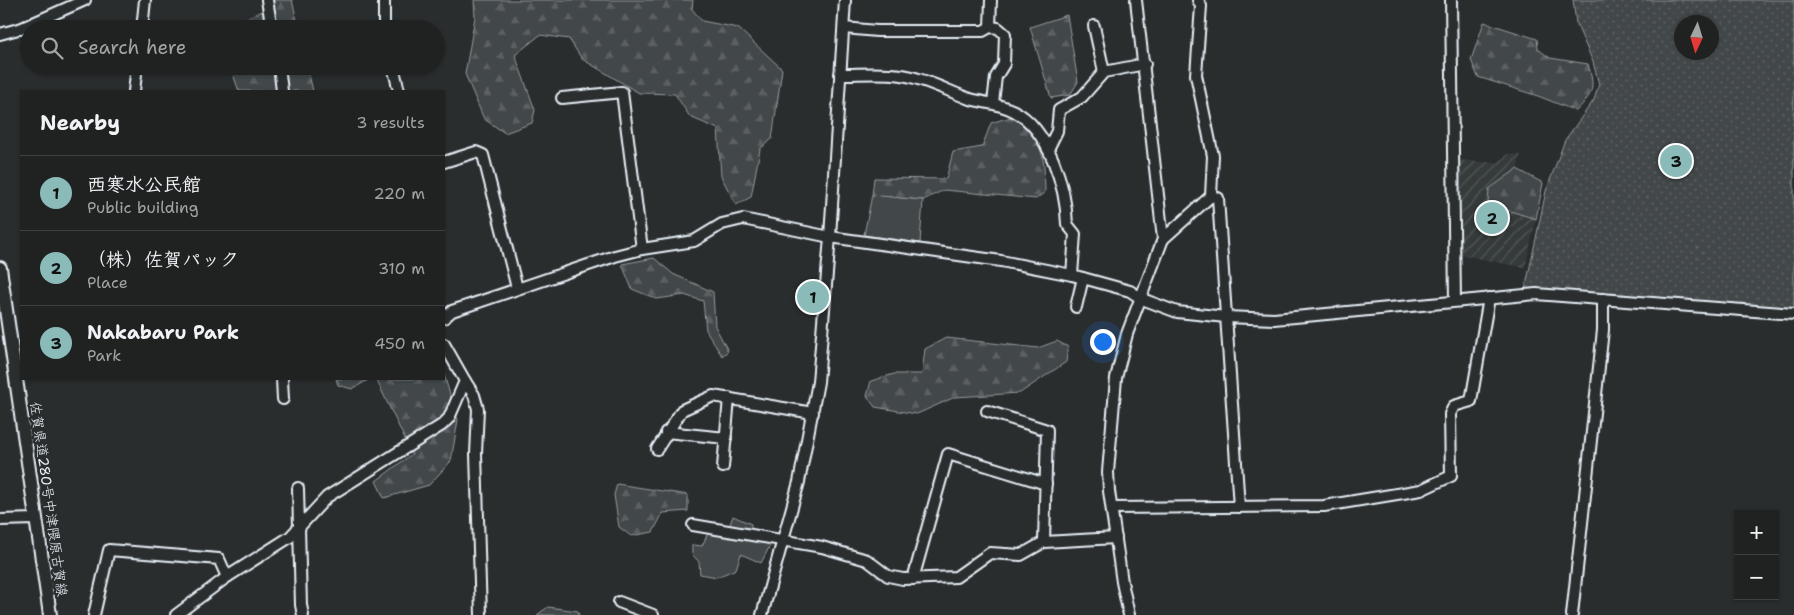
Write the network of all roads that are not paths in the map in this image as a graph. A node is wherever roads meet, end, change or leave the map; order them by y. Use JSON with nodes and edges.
{"nodes":[{"id":1,"x":85,"y":0,"type":"edge"},
{"id":2,"x":145,"y":0,"type":"edge"},
{"id":3,"x":267,"y":0,"type":"edge"},
{"id":4,"x":384,"y":0,"type":"edge"},
{"id":5,"x":845,"y":0,"type":"edge"},
{"id":6,"x":991,"y":0,"type":"edge"},
{"id":7,"x":1136,"y":0,"type":"edge"},
{"id":8,"x":1198,"y":0,"type":"edge"},
{"id":9,"x":1451,"y":0,"type":"edge"},
{"id":10,"x":40,"y":20,"type":"edge"},
{"id":11,"x":143,"y":20,"type":"edge"},
{"id":12,"x":270,"y":20,"type":"edge"},
{"id":13,"x":384,"y":20,"type":"edge"},
{"id":14,"x":1094,"y":26,"type":"dead end"},
{"id":15,"x":990,"y":27,"type":"junction"},
{"id":16,"x":844,"y":28,"type":"junction"},
{"id":17,"x":20,"y":29,"type":"edge"},
{"id":18,"x":0,"y":34,"type":"edge"},
{"id":19,"x":1144,"y":64,"type":"junction"},
{"id":20,"x":1104,"y":72,"type":"junction"},
{"id":21,"x":840,"y":74,"type":"junction"},
{"id":22,"x":136,"y":75,"type":"edge"},
{"id":23,"x":280,"y":75,"type":"edge"},
{"id":24,"x":395,"y":75,"type":"edge"},
{"id":25,"x":134,"y":90,"type":"edge"},
{"id":26,"x":282,"y":90,"type":"edge"},
{"id":27,"x":399,"y":90,"type":"edge"},
{"id":28,"x":562,"y":98,"type":"dead end"},
{"id":29,"x":993,"y":103,"type":"junction"},
{"id":30,"x":1048,"y":149,"type":"junction"},
{"id":31,"x":445,"y":162,"type":"edge"},
{"id":32,"x":1211,"y":196,"type":"junction"},
{"id":33,"x":830,"y":237,"type":"junction"},
{"id":34,"x":1164,"y":239,"type":"junction"},
{"id":35,"x":642,"y":249,"type":"junction"},
{"id":36,"x":0,"y":268,"type":"edge"},
{"id":37,"x":1072,"y":275,"type":"junction"},
{"id":38,"x":1083,"y":278,"type":"junction"},
{"id":39,"x":517,"y":288,"type":"junction"},
{"id":40,"x":1489,"y":298,"type":"junction"},
{"id":41,"x":1142,"y":299,"type":"junction"},
{"id":42,"x":1603,"y":299,"type":"junction"},
{"id":43,"x":1455,"y":300,"type":"junction"},
{"id":44,"x":1076,"y":307,"type":"dead end"},
{"id":45,"x":1794,"y":314,"type":"edge"},
{"id":46,"x":445,"y":317,"type":"edge"},
{"id":47,"x":1226,"y":317,"type":"junction"},
{"id":48,"x":445,"y":346,"type":"edge"},
{"id":49,"x":18,"y":366,"type":"edge"},
{"id":50,"x":282,"y":380,"type":"edge"},
{"id":51,"x":465,"y":381,"type":"junction"},
{"id":52,"x":730,"y":398,"type":"junction"},
{"id":53,"x":283,"y":399,"type":"dead end"},
{"id":54,"x":987,"y":411,"type":"dead end"},
{"id":55,"x":813,"y":413,"type":"junction"},
{"id":56,"x":666,"y":432,"type":"junction"},
{"id":57,"x":726,"y":438,"type":"junction"},
{"id":58,"x":657,"y":449,"type":"dead end"},
{"id":59,"x":723,"y":467,"type":"dead end"},
{"id":60,"x":1046,"y":484,"type":"junction"},
{"id":61,"x":298,"y":488,"type":"dead end"},
{"id":62,"x":1239,"y":507,"type":"junction"},
{"id":63,"x":1112,"y":508,"type":"junction"},
{"id":64,"x":36,"y":519,"type":"junction"},
{"id":65,"x":0,"y":520,"type":"edge"},
{"id":66,"x":693,"y":525,"type":"dead end"},
{"id":67,"x":299,"y":526,"type":"junction"},
{"id":68,"x":1116,"y":538,"type":"junction"},
{"id":69,"x":784,"y":540,"type":"junction"},
{"id":70,"x":1044,"y":542,"type":"junction"},
{"id":71,"x":226,"y":577,"type":"junction"},
{"id":72,"x":912,"y":579,"type":"junction"},
{"id":73,"x":619,"y":602,"type":"dead end"},
{"id":74,"x":181,"y":613,"type":"edge"},
{"id":75,"x":50,"y":615,"type":"edge"},
{"id":76,"x":94,"y":615,"type":"edge"},
{"id":77,"x":303,"y":615,"type":"edge"},
{"id":78,"x":480,"y":615,"type":"edge"},
{"id":79,"x":653,"y":615,"type":"edge"},
{"id":80,"x":762,"y":615,"type":"edge"},
{"id":81,"x":1129,"y":615,"type":"edge"},
{"id":82,"x":1572,"y":615,"type":"edge"}],
"edges":[{"from":1,"to":10,"type":"street"},
{"from":2,"to":11,"type":"street"},
{"from":3,"to":12,"type":"street"},
{"from":4,"to":13,"type":"street"},
{"from":5,"to":16,"type":"street"},
{"from":6,"to":15,"type":"street"},
{"from":7,"to":19,"type":"street"},
{"from":8,"to":32,"type":"street"},
{"from":9,"to":43,"type":"street"},
{"from":14,"to":20,"type":"street"},
{"from":15,"to":16,"type":"street"},
{"from":15,"to":29,"type":"street"},
{"from":16,"to":21,"type":"street"},
{"from":17,"to":18,"type":"street"},
{"from":19,"to":20,"type":"street"},
{"from":19,"to":34,"type":"street"},
{"from":20,"to":30,"type":"street"},
{"from":21,"to":29,"type":"street"},
{"from":21,"to":33,"type":"street"},
{"from":22,"to":25,"type":"street"},
{"from":23,"to":26,"type":"street"},
{"from":24,"to":27,"type":"street"},
{"from":28,"to":35,"type":"street"},
{"from":29,"to":30,"type":"street"},
{"from":30,"to":37,"type":"street"},
{"from":31,"to":39,"type":"street"},
{"from":32,"to":34,"type":"street"},
{"from":32,"to":47,"type":"street"},
{"from":33,"to":35,"type":"street"},
{"from":33,"to":37,"type":"street"},
{"from":33,"to":55,"type":"street"},
{"from":34,"to":41,"type":"street"},
{"from":35,"to":39,"type":"street"},
{"from":36,"to":49,"type":"main road","name":"佐賀県道280号中津隈原古賀線"},
{"from":37,"to":38,"type":"street"},
{"from":38,"to":41,"type":"street"},
{"from":38,"to":44,"type":"street"},
{"from":39,"to":46,"type":"street"},
{"from":40,"to":42,"type":"street"},
{"from":40,"to":43,"type":"street"},
{"from":40,"to":62,"type":"street"},
{"from":41,"to":47,"type":"street"},
{"from":41,"to":63,"type":"street"},
{"from":42,"to":45,"type":"street"},
{"from":42,"to":82,"type":"street"},
{"from":43,"to":47,"type":"street"},
{"from":47,"to":62,"type":"street"},
{"from":48,"to":51,"type":"street"},
{"from":49,"to":64,"type":"main road","name":"佐賀県道280号中津隈原古賀線"},
{"from":50,"to":53,"type":"street"},
{"from":51,"to":67,"type":"street"},
{"from":51,"to":78,"type":"street"},
{"from":52,"to":55,"type":"street"},
{"from":52,"to":56,"type":"street"},
{"from":52,"to":57,"type":"street"},
{"from":54,"to":60,"type":"street"},
{"from":55,"to":69,"type":"street"},
{"from":56,"to":57,"type":"street"},
{"from":56,"to":58,"type":"street"},
{"from":57,"to":59,"type":"street"},
{"from":60,"to":70,"type":"street"},
{"from":60,"to":72,"type":"street"},
{"from":61,"to":67,"type":"street"},
{"from":62,"to":63,"type":"street"},
{"from":63,"to":68,"type":"street"},
{"from":64,"to":65,"type":"street"},
{"from":64,"to":75,"type":"main road","name":"佐賀県道280号中津隈原古賀線"},
{"from":66,"to":69,"type":"street"},
{"from":67,"to":71,"type":"street"},
{"from":67,"to":77,"type":"street"},
{"from":68,"to":70,"type":"street"},
{"from":68,"to":81,"type":"street"},
{"from":69,"to":72,"type":"street"},
{"from":69,"to":80,"type":"street"},
{"from":70,"to":72,"type":"street"},
{"from":71,"to":74,"type":"street"},
{"from":71,"to":76,"type":"street"},
{"from":73,"to":79,"type":"street"}]}
